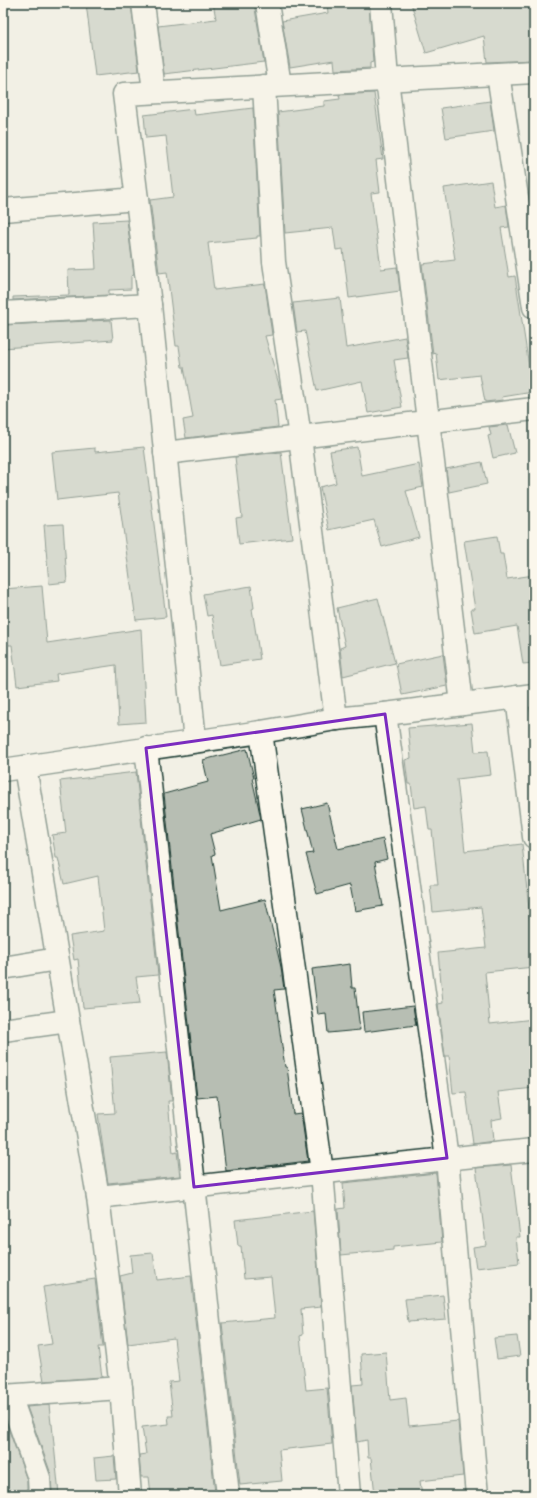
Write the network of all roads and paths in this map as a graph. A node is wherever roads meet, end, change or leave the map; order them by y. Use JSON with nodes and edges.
{"nodes":[{"id":1,"x":143,"y":3,"type":"edge"},
{"id":2,"x":267,"y":3,"type":"edge"},
{"id":3,"x":381,"y":3,"type":"edge"},
{"id":4,"x":534,"y":72,"type":"edge"},
{"id":5,"x":498,"y":74,"type":"junction"},
{"id":6,"x":387,"y":79,"type":"junction"},
{"id":7,"x":272,"y":86,"type":"junction"},
{"id":8,"x":154,"y":91,"type":"junction"},
{"id":9,"x":137,"y":199,"type":"junction"},
{"id":10,"x":3,"y":210,"type":"edge"},
{"id":11,"x":150,"y":305,"type":"junction"},
{"id":12,"x":534,"y":307,"type":"edge"},
{"id":13,"x":3,"y":313,"type":"edge"},
{"id":14,"x":534,"y":409,"type":"edge"},
{"id":15,"x":428,"y":422,"type":"junction"},
{"id":16,"x":300,"y":437,"type":"junction"},
{"id":17,"x":165,"y":453,"type":"junction"},
{"id":18,"x":526,"y":696,"type":"edge"},
{"id":19,"x":462,"y":704,"type":"junction"},
{"id":20,"x":385,"y":714,"type":"junction"},
{"id":21,"x":336,"y":719,"type":"junction"},
{"id":22,"x":261,"y":732,"type":"junction"},
{"id":23,"x":195,"y":742,"type":"junction"},
{"id":24,"x":146,"y":748,"type":"junction"},
{"id":25,"x":25,"y":767,"type":"junction"},
{"id":26,"x":3,"y":770,"type":"edge"},
{"id":27,"x":534,"y":837,"type":"edge"},
{"id":28,"x":57,"y":959,"type":"junction"},
{"id":29,"x":3,"y":968,"type":"edge"},
{"id":30,"x":68,"y":1021,"type":"junction"},
{"id":31,"x":3,"y":1030,"type":"edge"},
{"id":32,"x":534,"y":1150,"type":"edge"},
{"id":33,"x":447,"y":1158,"type":"junction"},
{"id":34,"x":322,"y":1172,"type":"junction"},
{"id":35,"x":194,"y":1187,"type":"junction"},
{"id":36,"x":98,"y":1197,"type":"junction"},
{"id":37,"x":122,"y":1388,"type":"junction"},
{"id":38,"x":7,"y":1396,"type":"edge"},
{"id":39,"x":40,"y":1495,"type":"edge"},
{"id":40,"x":130,"y":1495,"type":"edge"},
{"id":41,"x":228,"y":1495,"type":"edge"},
{"id":42,"x":349,"y":1495,"type":"edge"},
{"id":43,"x":477,"y":1495,"type":"edge"}],
"edges":[{"from":1,"to":8,"type":"street"},
{"from":2,"to":7,"type":"street"},
{"from":3,"to":6,"type":"street"},
{"from":4,"to":5,"type":"street"},
{"from":5,"to":6,"type":"street"},
{"from":5,"to":12,"type":"street"},
{"from":6,"to":7,"type":"street"},
{"from":6,"to":15,"type":"street"},
{"from":7,"to":8,"type":"street"},
{"from":7,"to":16,"type":"street"},
{"from":8,"to":9,"type":"street"},
{"from":9,"to":10,"type":"street"},
{"from":9,"to":11,"type":"street"},
{"from":11,"to":13,"type":"street"},
{"from":11,"to":17,"type":"street"},
{"from":14,"to":15,"type":"street"},
{"from":15,"to":16,"type":"street"},
{"from":15,"to":19,"type":"street"},
{"from":16,"to":17,"type":"street"},
{"from":16,"to":21,"type":"street"},
{"from":17,"to":23,"type":"street"},
{"from":18,"to":19,"type":"street"},
{"from":18,"to":27,"type":"street"},
{"from":19,"to":20,"type":"street"},
{"from":20,"to":21,"type":"street"},
{"from":20,"to":33,"type":"street"},
{"from":21,"to":22,"type":"street"},
{"from":22,"to":23,"type":"street"},
{"from":22,"to":34,"type":"street"},
{"from":23,"to":24,"type":"street"},
{"from":24,"to":25,"type":"street"},
{"from":24,"to":35,"type":"street"},
{"from":25,"to":26,"type":"street"},
{"from":25,"to":28,"type":"street"},
{"from":28,"to":29,"type":"street"},
{"from":28,"to":30,"type":"street"},
{"from":30,"to":31,"type":"street"},
{"from":30,"to":36,"type":"street"},
{"from":32,"to":33,"type":"street"},
{"from":33,"to":34,"type":"street"},
{"from":33,"to":43,"type":"street"},
{"from":34,"to":35,"type":"street"},
{"from":34,"to":42,"type":"street"},
{"from":35,"to":36,"type":"street"},
{"from":35,"to":41,"type":"street"},
{"from":36,"to":37,"type":"street"},
{"from":37,"to":38,"type":"street"},
{"from":37,"to":40,"type":"street"},
{"from":38,"to":39,"type":"street"}]}
